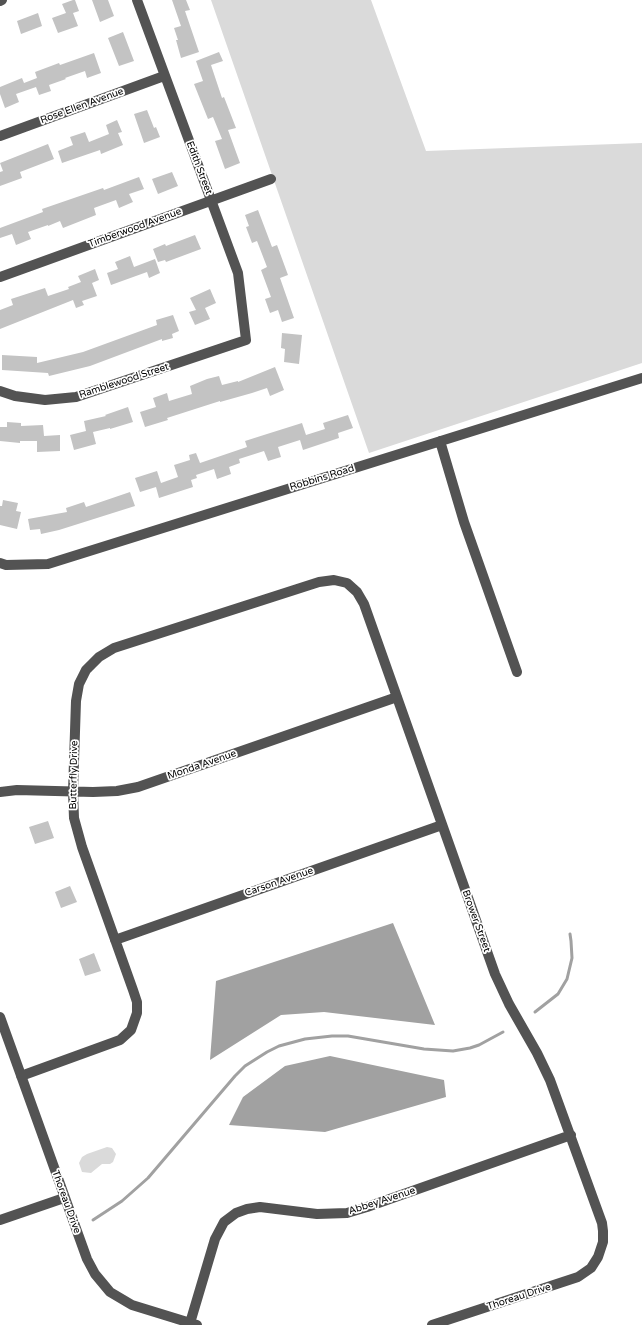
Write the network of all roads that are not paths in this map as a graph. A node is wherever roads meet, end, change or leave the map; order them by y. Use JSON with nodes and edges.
{"nodes":[{"id":1,"x":136,"y":0,"type":"edge"},
{"id":2,"x":164,"y":76,"type":"junction"},
{"id":3,"x":0,"y":136,"type":"edge"},
{"id":4,"x":270,"y":179,"type":"dead end"},
{"id":5,"x":211,"y":200,"type":"junction"},
{"id":6,"x":0,"y":277,"type":"edge"},
{"id":7,"x":246,"y":340,"type":"joint"},
{"id":8,"x":642,"y":378,"type":"edge"},
{"id":9,"x":0,"y":391,"type":"edge"},
{"id":10,"x":440,"y":441,"type":"junction"},
{"id":11,"x":0,"y":563,"type":"edge"},
{"id":12,"x":347,"y":583,"type":"joint"},
{"id":13,"x":518,"y":672,"type":"dead end"},
{"id":14,"x":397,"y":697,"type":"junction"},
{"id":15,"x":0,"y":792,"type":"edge"},
{"id":16,"x":72,"y":792,"type":"junction"},
{"id":17,"x":442,"y":825,"type":"junction"},
{"id":18,"x":115,"y":940,"type":"junction"},
{"id":19,"x":0,"y":1017,"type":"edge"},
{"id":20,"x":21,"y":1076,"type":"junction"},
{"id":21,"x":571,"y":1135,"type":"junction"},
{"id":22,"x":64,"y":1198,"type":"junction"},
{"id":23,"x":0,"y":1220,"type":"edge"},
{"id":24,"x":598,"y":1257,"type":"joint"},
{"id":25,"x":194,"y":1324,"type":"edge"},
{"id":26,"x":432,"y":1325,"type":"edge"}],
"edges":[{"from":1,"to":2,"type":"street","name":"Edith Street"},
{"from":2,"to":3,"type":"street","name":"Rose Ellen Avenue"},
{"from":2,"to":5,"type":"street","name":"Edith Street"},
{"from":4,"to":5,"type":"street","name":"Timberwood Avenue"},
{"from":5,"to":6,"type":"street","name":"Timberwood Avenue"},
{"from":5,"to":7,"type":"street","name":"Edith Street"},
{"from":7,"to":9,"type":"street","name":"Ramblewood Street"},
{"from":8,"to":10,"type":"street","name":"Robbins Road"},
{"from":10,"to":11,"type":"street","name":"Robbins Road"},
{"from":10,"to":13,"type":"street"},
{"from":12,"to":14,"type":"street","name":"Brower Street"},
{"from":12,"to":16,"type":"street","name":"Butterfly Drive"},
{"from":14,"to":16,"type":"street","name":"Monda Avenue"},
{"from":14,"to":17,"type":"street","name":"Brower Street"},
{"from":15,"to":16,"type":"street","name":"Monda Avenue"},
{"from":16,"to":18,"type":"street","name":"Butterfly Drive"},
{"from":17,"to":18,"type":"street","name":"Carson Avenue"},
{"from":17,"to":21,"type":"street","name":"Brower Street"},
{"from":18,"to":20,"type":"street","name":"Butterfly Drive"},
{"from":19,"to":20,"type":"street","name":"Thoreau Drive"},
{"from":20,"to":22,"type":"street","name":"Thoreau Drive"},
{"from":21,"to":24,"type":"street","name":"Brower Street"},
{"from":21,"to":25,"type":"street","name":"Abbey Avenue"},
{"from":22,"to":23,"type":"street"},
{"from":22,"to":25,"type":"street","name":"Thoreau Drive"},
{"from":24,"to":26,"type":"street","name":"Thoreau Drive"}]}
